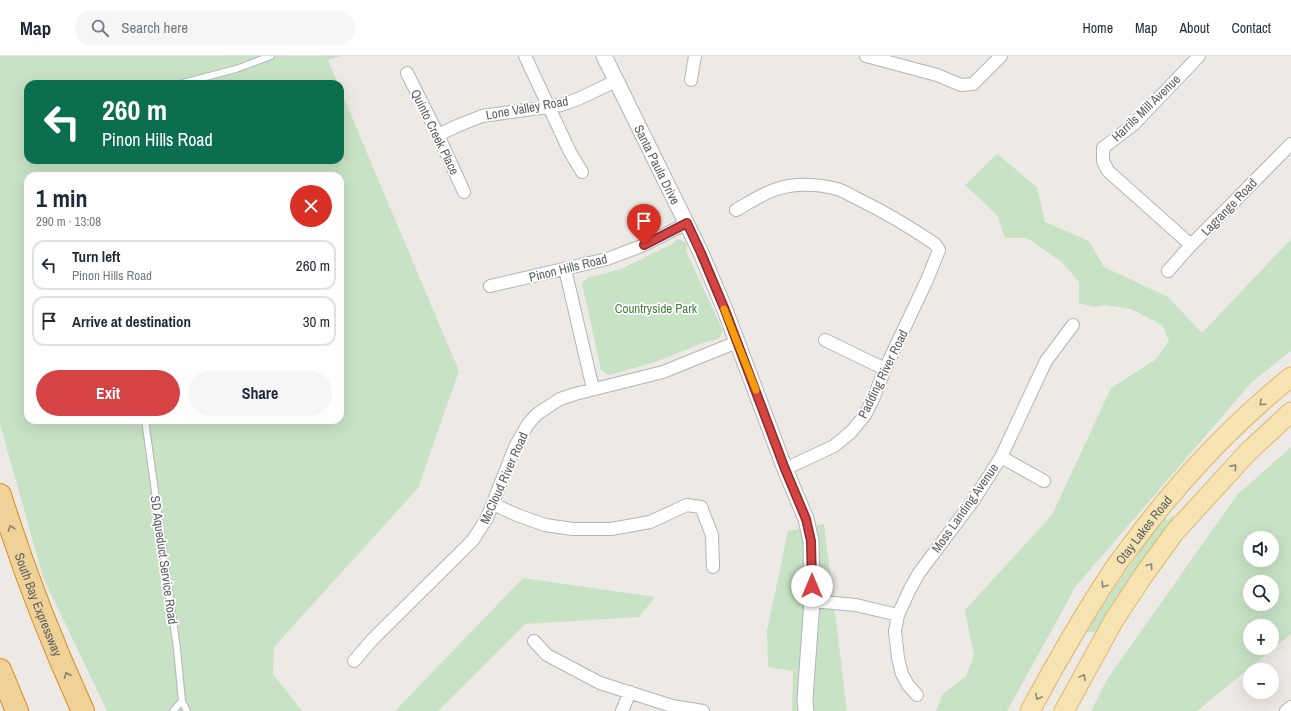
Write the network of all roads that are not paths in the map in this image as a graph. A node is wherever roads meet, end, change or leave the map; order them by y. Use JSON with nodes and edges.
{"nodes":[{"id":1,"x":271,"y":56,"type":"edge"},
{"id":2,"x":525,"y":56,"type":"edge"},
{"id":3,"x":604,"y":56,"type":"edge"},
{"id":4,"x":695,"y":56,"type":"edge"},
{"id":5,"x":866,"y":56,"type":"edge"},
{"id":6,"x":1002,"y":56,"type":"edge"},
{"id":7,"x":1199,"y":56,"type":"edge"},
{"id":8,"x":407,"y":73,"type":"dead end"},
{"id":9,"x":194,"y":80,"type":"edge"},
{"id":10,"x":691,"y":80,"type":"dead end"},
{"id":11,"x":616,"y":81,"type":"junction"},
{"id":12,"x":549,"y":106,"type":"junction"},
{"id":13,"x":438,"y":135,"type":"junction"},
{"id":14,"x":1291,"y":144,"type":"edge"},
{"id":15,"x":582,"y":172,"type":"dead end"},
{"id":16,"x":464,"y":192,"type":"dead end"},
{"id":17,"x":736,"y":210,"type":"dead end"},
{"id":18,"x":687,"y":223,"type":"junction"},
{"id":19,"x":1191,"y":246,"type":"junction"},
{"id":20,"x":565,"y":269,"type":"junction"},
{"id":21,"x":1168,"y":271,"type":"dead end"},
{"id":22,"x":490,"y":286,"type":"dead end"},
{"id":23,"x":1073,"y":325,"type":"dead end"},
{"id":24,"x":825,"y":340,"type":"dead end"},
{"id":25,"x":737,"y":342,"type":"junction"},
{"id":26,"x":885,"y":369,"type":"junction"},
{"id":27,"x":1291,"y":377,"type":"edge"},
{"id":28,"x":593,"y":389,"type":"junction"},
{"id":29,"x":1291,"y":412,"type":"edge"},
{"id":30,"x":146,"y":424,"type":"edge"},
{"id":31,"x":1001,"y":457,"type":"junction"},
{"id":32,"x":785,"y":469,"type":"junction"},
{"id":33,"x":1044,"y":481,"type":"dead end"},
{"id":34,"x":0,"y":495,"type":"edge"},
{"id":35,"x":493,"y":504,"type":"junction"},
{"id":36,"x":712,"y":568,"type":"dead end"},
{"id":37,"x":812,"y":601,"type":"junction"},
{"id":38,"x":898,"y":615,"type":"junction"},
{"id":39,"x":534,"y":641,"type":"dead end"},
{"id":40,"x":354,"y":660,"type":"dead end"},
{"id":41,"x":0,"y":670,"type":"edge"},
{"id":42,"x":630,"y":692,"type":"junction"},
{"id":43,"x":918,"y":695,"type":"dead end"},
{"id":44,"x":182,"y":701,"type":"junction"},
{"id":45,"x":1291,"y":707,"type":"edge"},
{"id":46,"x":17,"y":711,"type":"edge"},
{"id":47,"x":83,"y":711,"type":"edge"},
{"id":48,"x":173,"y":711,"type":"edge"},
{"id":49,"x":187,"y":711,"type":"edge"},
{"id":50,"x":622,"y":711,"type":"edge"},
{"id":51,"x":704,"y":711,"type":"edge"},
{"id":52,"x":806,"y":711,"type":"edge"},
{"id":53,"x":1030,"y":711,"type":"edge"},
{"id":54,"x":1064,"y":711,"type":"edge"},
{"id":55,"x":1286,"y":711,"type":"edge"}],
"edges":[{"from":1,"to":9,"type":"lane"},
{"from":2,"to":12,"type":"street"},
{"from":3,"to":11,"type":"street","name":"Santa Paula Drive"},
{"from":4,"to":10,"type":"street"},
{"from":5,"to":6,"type":"street"},
{"from":7,"to":19,"type":"street","name":"Harrils Mill Avenue"},
{"from":8,"to":13,"type":"street","name":"Quinto Creek Place"},
{"from":11,"to":12,"type":"street","name":"Lone Valley Road"},
{"from":11,"to":18,"type":"street","name":"Santa Paula Drive"},
{"from":12,"to":13,"type":"street","name":"Lone Valley Road"},
{"from":12,"to":15,"type":"street"},
{"from":13,"to":16,"type":"street","name":"Quinto Creek Place"},
{"from":14,"to":19,"type":"street","name":"Lagrange Road"},
{"from":17,"to":26,"type":"street","name":"Padding River Road"},
{"from":18,"to":20,"type":"street","name":"Pinon Hills Road"},
{"from":18,"to":25,"type":"street","name":"Santa Paula Drive"},
{"from":19,"to":21,"type":"street","name":"Lagrange Road"},
{"from":20,"to":22,"type":"street","name":"Pinon Hills Road"},
{"from":20,"to":28,"type":"street"},
{"from":23,"to":31,"type":"street","name":"Moss Landing Avenue"},
{"from":24,"to":26,"type":"street"},
{"from":25,"to":28,"type":"street","name":"McCloud River Road"},
{"from":25,"to":32,"type":"street","name":"Santa Paula Drive"},
{"from":26,"to":32,"type":"street","name":"Padding River Road"},
{"from":27,"to":53,"type":"main road","name":"Otay Lakes Road","one_way":true},
{"from":28,"to":35,"type":"street","name":"McCloud River Road"},
{"from":54,"to":29,"type":"main road","name":"Otay Lakes Road","one_way":true},
{"from":30,"to":44,"type":"lane","name":"SD Aqueduct Service Road"},
{"from":31,"to":33,"type":"street"},
{"from":31,"to":38,"type":"street","name":"Moss Landing Avenue"},
{"from":32,"to":37,"type":"street","name":"Santa Paula Drive"},
{"from":47,"to":34,"type":"highway","name":"South Bay Expressway","one_way":true},
{"from":35,"to":36,"type":"street"},
{"from":35,"to":40,"type":"street","name":"McCloud River Road"},
{"from":37,"to":38,"type":"street"},
{"from":37,"to":52,"type":"street","name":"Santa Paula Drive"},
{"from":38,"to":43,"type":"street","name":"Moss Landing Avenue"},
{"from":39,"to":42,"type":"street"},
{"from":41,"to":46,"type":"highway"},
{"from":42,"to":50,"type":"street"},
{"from":42,"to":51,"type":"street"},
{"from":44,"to":48,"type":"lane"},
{"from":44,"to":49,"type":"lane","name":"SD Aqueduct Service Road"},
{"from":45,"to":55,"type":"street"}]}
